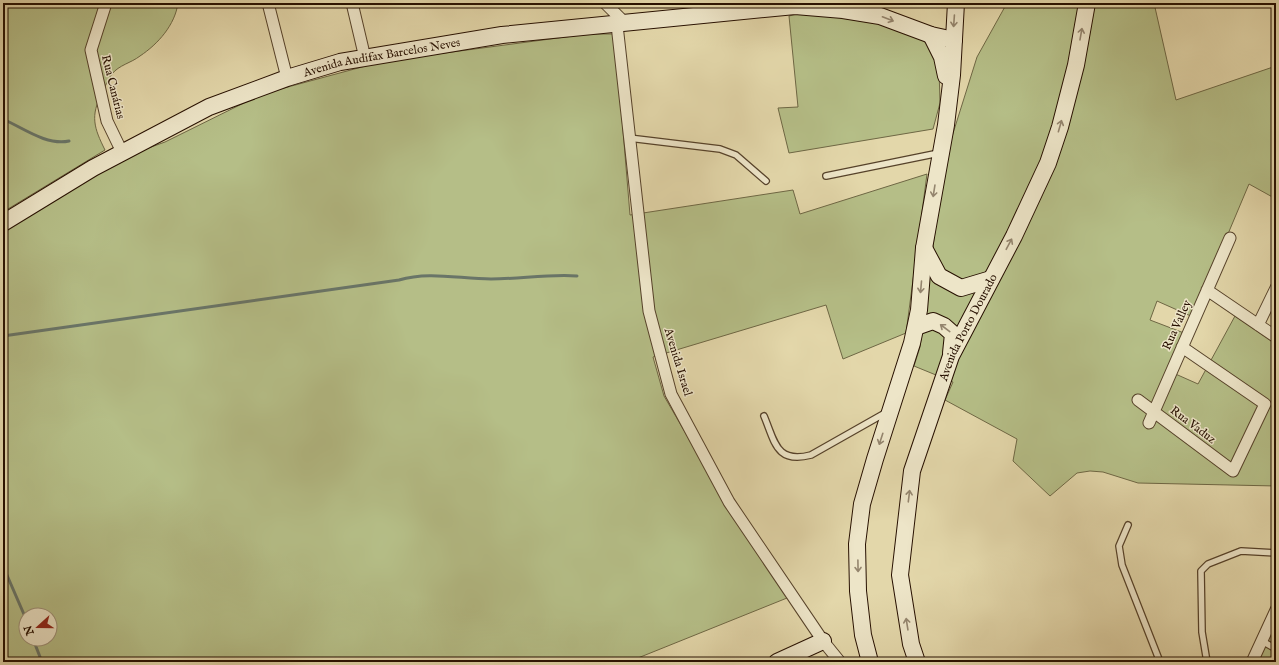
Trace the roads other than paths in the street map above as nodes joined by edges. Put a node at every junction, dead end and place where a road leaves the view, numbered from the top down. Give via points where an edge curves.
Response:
1 (106, 3) edge
2 (268, 3) edge
3 (352, 3) edge
4 (605, 3) edge
5 (956, 3) edge
6 (1087, 3) edge
7 (789, 5) edge
8 (622, 24) junction
9 (931, 35) junction
10 (954, 40) junction
11 (365, 58) junction
12 (286, 78) junction
13 (946, 125) junction
14 (629, 138) junction
15 (122, 152) junction
16 (940, 152) junction
17 (826, 176) dead end
18 (766, 181) dead end
19 (3, 223) edge
20 (1230, 238) dead end
21 (924, 248) junction
22 (991, 279) junction
23 (1276, 288) edge
24 (1207, 290) junction
25 (1258, 325) junction
26 (916, 327) junction
27 (1276, 337) edge
28 (1182, 347) junction
29 (950, 356) junction
30 (1138, 400) dead end
31 (890, 410) junction
32 (1154, 411) junction
33 (764, 416) dead end
34 (1148, 423) dead end
35 (1128, 525) dead end
36 (1276, 553) edge
37 (1276, 610) edge
38 (823, 641) junction
39 (1262, 641) junction
40 (1276, 649) edge
41 (777, 662) edge
42 (840, 662) edge
43 (870, 662) edge
44 (917, 662) edge
45 (1160, 662) edge
46 (1207, 662) edge
47 (1252, 662) edge

1 - 15 street, Rua Canárias via 91,50 107,121
2 - 12 street
3 - 11 street
4 - 8 street
5 -> 10 main road
22 -> 6 main road, Avenida Porto Dourado via 1048,163 1076,65
7 - 8 main road, Avenida Audifax Barcelos Neves
7 -> 9 main road, Avenida Audifax Barcelos Neves via 880,16
8 - 11 main road, Avenida Audifax Barcelos Neves via 502,35
8 - 14 street, Avenida Israel
9 - 10 main road, Avenida Audifax Barcelos Neves
9 - 13 main road via 942,57 946,77
10 - 13 main road
11 - 12 main road, Avenida Audifax Barcelos Neves via 340,62
12 - 15 main road, Avenida Audifax Barcelos Neves via 209,108
13 - 16 main road
14 - 18 lane via 720,149 736,155
14 - 38 street, Avenida Israel via 649,311 671,394 729,502
15 - 19 main road, Avenida Audifax Barcelos Neves
16 - 17 lane
16 -> 21 main road
20 - 24 street, Rua Valley
21 - 22 main road via 939,276 961,288
21 -> 26 main road
22 - 29 main road, Avenida Porto Dourado
23 - 25 street
24 - 25 street
24 - 28 street, Rua Valley
25 - 27 street
29 -> 26 main road via 953,334 944,326 933,321
26 - 31 main road
28 - 32 street, Rua Valley
28 - 32 street, Rua Vaduz via 1265,404 1233,471
44 -> 29 main road, Avenida Porto Dourado via 911,644 900,575 912,471
30 - 32 street, Rua Vaduz
31 - 33 lane via 811,455 797,459 785,456 776,446
31 -> 43 main road via 862,504 857,544 862,636
32 - 34 street, Rua Valley
35 - 45 lane via 1119,546 1122,565
36 - 46 lane via 1242,551 1208,564 1201,571 1202,632
37 - 39 street
38 - 41 main road
38 - 42 street, Avenida Israel
39 - 40 lane
39 - 47 street

